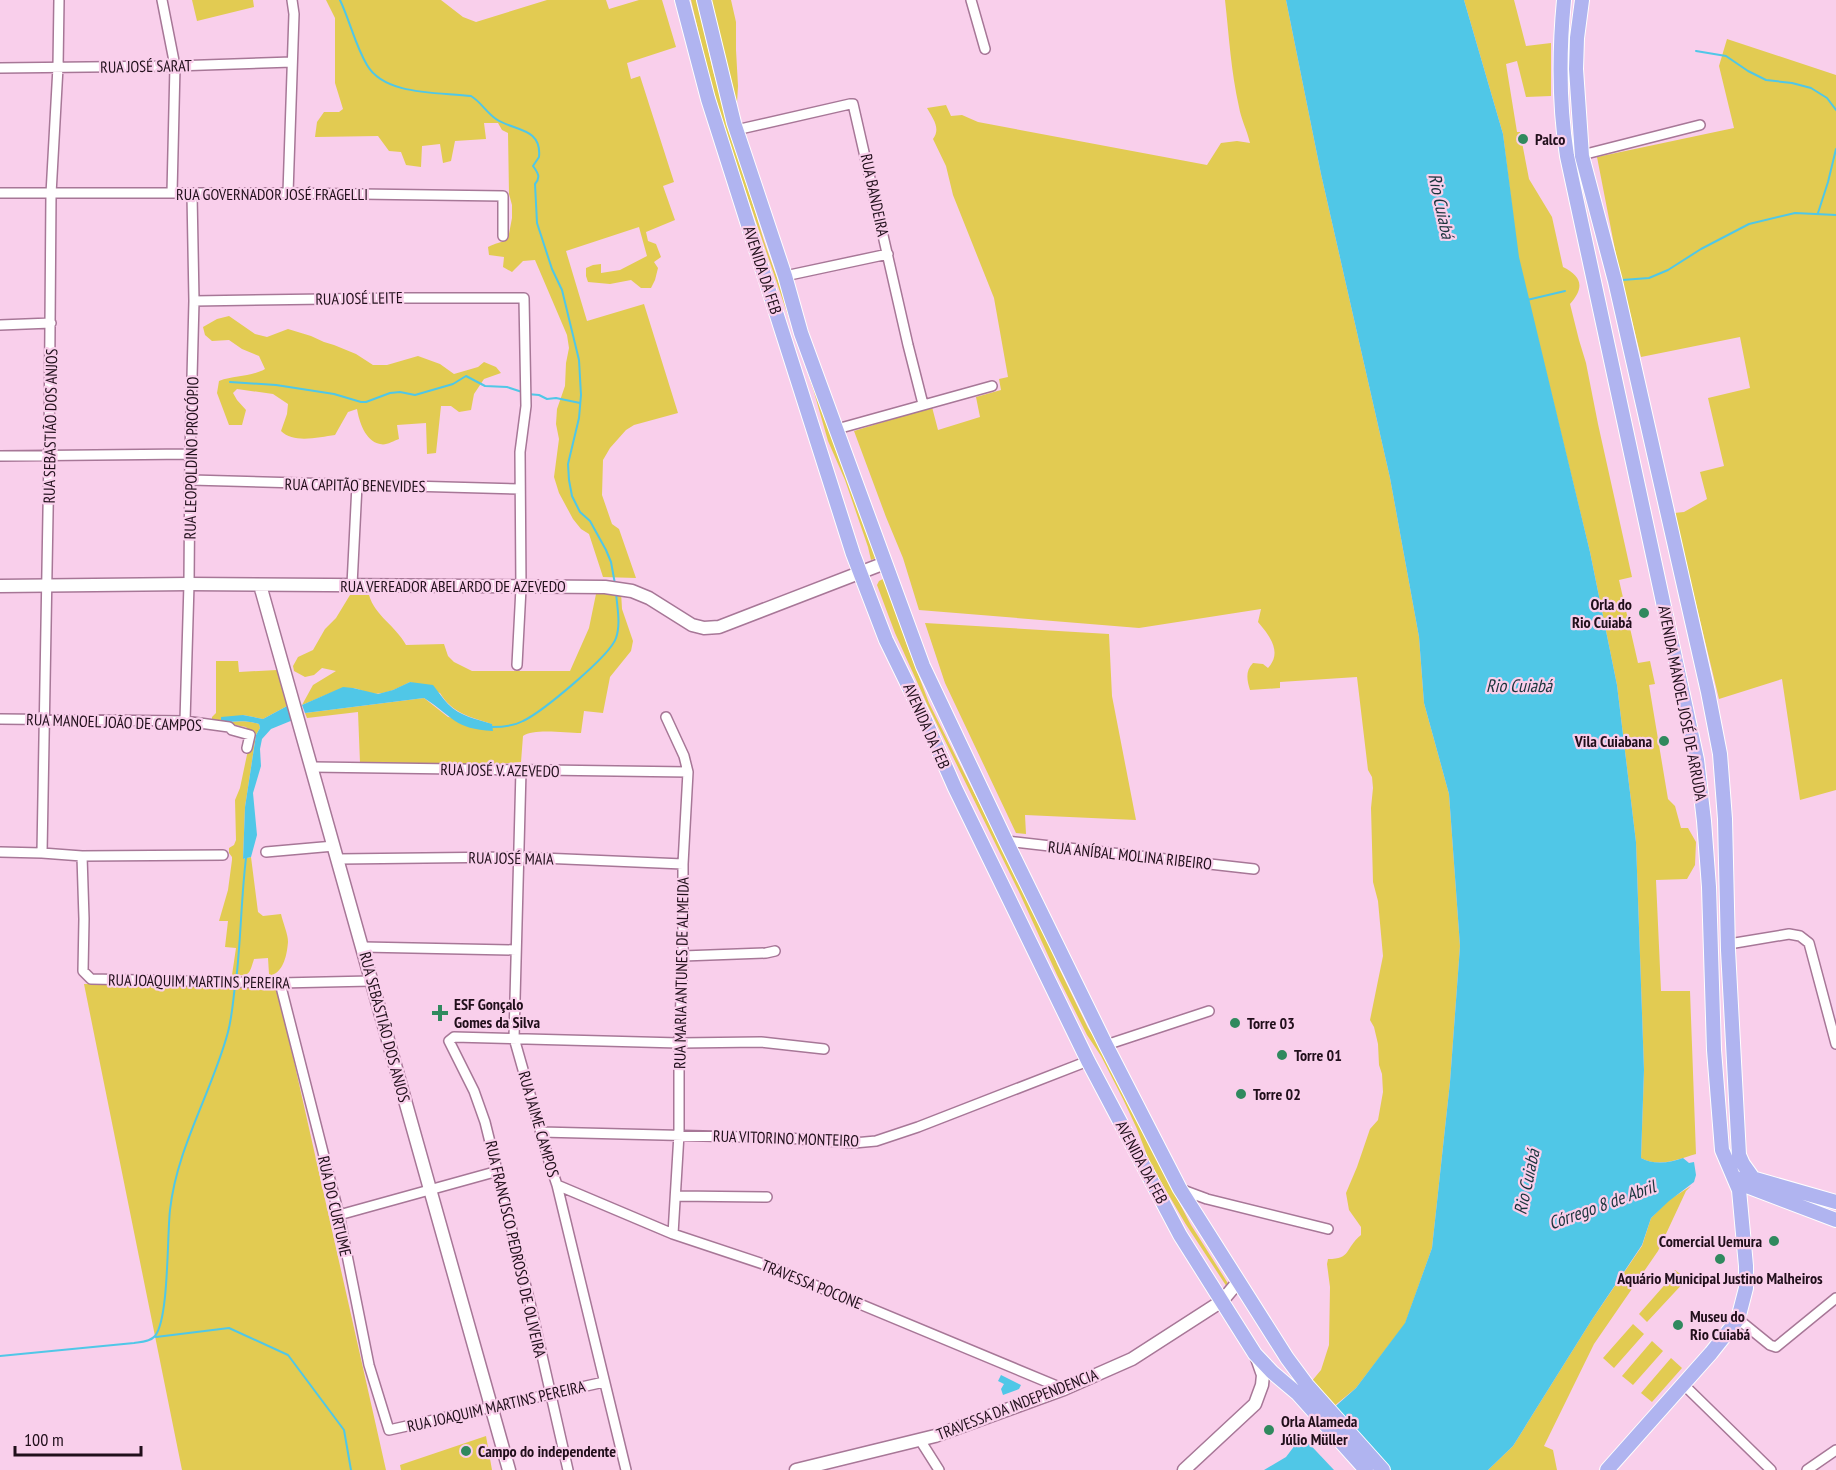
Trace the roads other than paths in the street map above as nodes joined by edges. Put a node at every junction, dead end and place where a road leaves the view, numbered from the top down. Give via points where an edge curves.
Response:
1 (58, 0) edge
2 (162, 0) edge
3 (292, 0) edge
4 (681, 0) edge
5 (704, 0) edge
6 (971, 0) edge
7 (1564, 0) edge
8 (1582, 0) edge
9 (985, 49) dead end
10 (292, 62) junction
11 (175, 66) junction
12 (58, 67) junction
13 (0, 68) edge
14 (1700, 125) dead end
15 (736, 130) junction
16 (1567, 156) junction
17 (1582, 156) junction
18 (0, 193) edge
19 (172, 193) junction
20 (288, 193) junction
21 (51, 194) junction
22 (192, 194) junction
23 (503, 236) dead end
24 (888, 254) junction
25 (785, 276) junction
26 (194, 301) junction
27 (51, 323) junction
28 (0, 325) edge
29 (992, 386) dead end
30 (923, 404) junction
31 (837, 429) junction
32 (190, 454) junction
33 (0, 456) edge
34 (49, 456) junction
35 (190, 480) junction
36 (357, 485) junction
37 (520, 489) junction
38 (885, 563) junction
39 (860, 572) junction
40 (189, 584) junction
41 (260, 585) junction
42 (352, 585) junction
43 (0, 586) edge
44 (47, 586) junction
45 (521, 588) junction
46 (1689, 608) junction
47 (1666, 615) junction
48 (518, 665) dead end
49 (666, 717) dead end
50 (44, 718) junction
51 (0, 719) edge
52 (184, 721) junction
53 (247, 748) dead end
54 (312, 767) junction
55 (521, 770) junction
56 (688, 772) junction
57 (1006, 841) junction
58 (334, 846) junction
59 (0, 852) edge
60 (266, 852) dead end
61 (42, 853) junction
62 (223, 855) dead end
63 (81, 856) junction
64 (518, 857) junction
65 (339, 859) junction
66 (683, 864) junction
67 (1254, 869) dead end
68 (1729, 944) junction
69 (363, 947) junction
70 (516, 950) junction
71 (775, 951) dead end
72 (683, 956) junction
73 (371, 981) junction
74 (280, 982) junction
75 (1209, 1011) dead end
76 (514, 1038) junction
77 (679, 1043) junction
78 (1836, 1044) edge
79 (1106, 1045) junction
80 (825, 1049) dead end
81 (1088, 1061) junction
82 (541, 1132) junction
83 (678, 1134) junction
84 (1738, 1147) junction
85 (1724, 1158) junction
86 (498, 1171) junction
87 (1753, 1178) junction
88 (1736, 1182) junction
89 (557, 1185) junction
90 (1180, 1189) junction
91 (430, 1190) junction
92 (676, 1196) junction
93 (766, 1197) dead end
94 (1207, 1199) junction
95 (1836, 1202) edge
96 (1195, 1214) junction
97 (339, 1215) junction
98 (1836, 1220) edge
99 (1328, 1229) dead end
100 (673, 1233) junction
101 (1238, 1282) junction
102 (1836, 1298) edge
103 (1222, 1301) junction
104 (1738, 1319) junction
105 (1256, 1354) junction
106 (604, 1382) junction
107 (1683, 1384) junction
108 (1064, 1389) junction
109 (1302, 1390) junction
110 (550, 1394) junction
111 (491, 1407) junction
112 (389, 1430) joint
113 (920, 1440) junction
114 (1836, 1450) edge
115 (509, 1470) edge
116 (568, 1470) edge
117 (626, 1470) edge
118 (796, 1470) edge
119 (939, 1470) edge
120 (1184, 1470) edge
121 (1366, 1470) edge
122 (1383, 1470) edge
123 (1607, 1470) edge
124 (1771, 1470) edge
125 (1807, 1470) edge

1 - 12 street, RUA SEBASTIÃO DOS ANJOS
2 - 11 street
3 - 10 street
4 - 39 main road, AVENIDA DA FEB via 708,99
5 - 15 main road, AVENIDA DA FEB
6 - 9 street
7 - 16 main road, AVENIDA MANOEL JOSÉ DE ARRUDA via 1560,68
8 - 17 main road, AVENIDA MANOEL JOSÉ DE ARRUDA via 1576,69
10 - 11 street, RUA JOSÉ SARAT
10 - 20 street
11 - 12 street, RUA JOSÉ SARAT
11 - 19 street
12 - 13 street, RUA JOSÉ SARAT
12 - 21 street, RUA SEBASTIÃO DOS ANJOS
14 - 17 street
15 - 24 street, RUA BANDEIRA via 853,104
15 - 25 main road, AVENIDA DA FEB
16 - 17 street
16 - 47 main road, AVENIDA MANOEL JOSÉ DE ARRUDA
17 - 46 main road, AVENIDA MANOEL JOSÉ DE ARRUDA
18 - 21 street, RUA GOVERNADOR JOSÉ FRAGELLI
19 - 21 street, RUA GOVERNADOR JOSÉ FRAGELLI
19 - 22 street, RUA GOVERNADOR JOSÉ FRAGELLI
20 - 22 street, RUA GOVERNADOR JOSÉ FRAGELLI
20 - 23 street, RUA GOVERNADOR JOSÉ FRAGELLI via 503,196
21 - 27 street, RUA SEBASTIÃO DOS ANJOS
22 - 26 street, RUA LEOPOLDINO PROCÓPIO
24 - 25 street
24 - 30 street, RUA BANDEIRA
25 - 31 main road, AVENIDA DA FEB via 801,333
26 - 32 street, RUA LEOPOLDINO PROCÓPIO
26 - 37 street, RUA JOSÉ LEITE via 524,298 526,399
27 - 28 street
27 - 34 street, RUA SEBASTIÃO DOS ANJOS
29 - 30 street
30 - 31 street
31 - 38 main road, AVENIDA DA FEB
32 - 34 street
32 - 35 street, RUA LEOPOLDINO PROCÓPIO
33 - 34 street
34 - 44 street, RUA SEBASTIÃO DOS ANJOS
35 - 36 street, RUA CAPITÃO BENEVIDES
35 - 40 street, RUA LEOPOLDINO PROCÓPIO
36 - 37 street, RUA CAPITÃO BENEVIDES
36 - 42 street
37 - 45 street
38 - 39 street, RUA VEREADOR ABELARDO DE AZEVEDO
38 - 57 main road, AVENIDA DA FEB via 897,571 938,697
39 - 45 street, RUA VEREADOR ABELARDO DE AZEVEDO via 719,627 704,628 624,589
39 - 81 main road, AVENIDA DA FEB via 886,640 955,788
40 - 41 street, RUA VEREADOR ABELARDO DE AZEVEDO
40 - 44 street, RUA VEREADOR ABELARDO DE AZEVEDO
40 - 52 street, RUA LEOPOLDINO PROCÓPIO
41 - 42 street, RUA VEREADOR ABELARDO DE AZEVEDO
41 - 54 street, RUA SEBASTIÃO DOS ANJOS
42 - 45 street, RUA VEREADOR ABELARDO DE AZEVEDO
43 - 44 street, RUA VEREADOR ABELARDO DE AZEVEDO
44 - 50 street, RUA SEBASTIÃO DOS ANJOS
45 - 48 street
46 - 47 main road
46 - 68 main road, AVENIDA MANOEL JOSÉ DE ARRUDA via 1719,754
47 - 85 main road, AVENIDA MANOEL JOSÉ DE ARRUDA via 1702,794 1714,1050
49 - 56 street, RUA MARIA ANTUNES DE ALMEIDA
50 - 51 street, RUA MANOEL JOÃO DE CAMPOS
50 - 52 street, RUA MANOEL JOÃO DE CAMPOS
50 - 61 street, RUA SEBASTIÃO DOS ANJOS
52 - 53 street, RUA MANOEL JOÃO DE CAMPOS via 229,727 250,735
54 - 55 street, RUA JOSÉ V. AZEVEDO
54 - 58 street, RUA SEBASTIÃO DOS ANJOS
55 - 56 street, RUA JOSÉ V. AZEVEDO
55 - 64 street, RUA JAIME CAMPOS
56 - 66 street, RUA MARIA ANTUNES DE ALMEIDA
57 - 67 street, RUA ANÍBAL MOLINA RIBEIRO
57 - 79 main road, AVENIDA DA FEB
58 - 60 street
58 - 65 street, RUA SEBASTIÃO DOS ANJOS
59 - 61 street
61 - 63 street
62 - 63 street
63 - 74 street, RUA JOAQUIM MARTINS PEREIRA via 83,971 91,980
64 - 65 street, RUA JOSÉ MAIA
64 - 66 street, RUA JOSÉ MAIA
64 - 70 street, RUA JAIME CAMPOS
65 - 69 street, RUA SEBASTIÃO DOS ANJOS
66 - 72 street, RUA MARIA ANTUNES DE ALMEIDA
68 - 78 street via 1790,934 1809,943
68 - 84 main road, AVENIDA MANOEL JOSÉ DE ARRUDA
69 - 70 street
69 - 73 street, RUA SEBASTIÃO DOS ANJOS
70 - 76 street, RUA JAIME CAMPOS
71 - 72 street
72 - 77 street, RUA MARIA ANTUNES DE ALMEIDA
73 - 74 street, RUA JOAQUIM MARTINS PEREIRA
73 - 91 street, RUA SEBASTIÃO DOS ANJOS
74 - 97 street, RUA DO CURTUME
75 - 79 street
76 - 77 street
76 - 82 street, RUA JAIME CAMPOS
76 - 86 street, RUA FRANCISCO PEDROSO DE OLIVEIRA via 454,1037 448,1043 474,1091
77 - 80 street via 761,1042
77 - 83 street, RUA MARIA ANTUNES DE ALMEIDA
79 - 90 main road, AVENIDA DA FEB
81 - 83 street, RUA VITORINO MONTEIRO via 876,1141
81 - 103 main road, AVENIDA DA FEB via 1180,1234
82 - 83 street, RUA VITORINO MONTEIRO
82 - 89 street, RUA JAIME CAMPOS
83 - 92 street, RUA MARIA ANTUNES DE ALMEIDA
84 - 85 main road via 1733,1159
84 - 87 main road, AVENIDA MANOEL JOSÉ DE ARRUDA
85 - 88 main road, AVENIDA MANOEL JOSÉ DE ARRUDA
86 - 91 street
86 - 110 street, RUA FRANCISCO PEDROSO DE OLIVEIRA
87 - 88 main road via 1743,1177
87 - 95 main road
88 - 98 main road
88 - 104 main road, AVENIDA MANOEL JOSÉ DE ARRUDA via 1746,1266 1746,1288
89 - 100 street, TRAVESSA POCONE
89 - 106 street, RUA JAIME CAMPOS
90 - 94 street
90 - 96 main road, AVENIDA DA FEB
91 - 97 street
91 - 111 street, RUA SEBASTIÃO DOS ANJOS
92 - 93 street
92 - 100 street, RUA MARIA ANTUNES DE ALMEIDA
94 - 96 street
94 - 99 street
96 - 101 main road, AVENIDA DA FEB
97 - 112 street, RUA DO CURTUME via 369,1365
100 - 108 street, TRAVESSA POCONE via 766,1265
101 - 103 street, TRAVESSA DA INDEPENDENCIA
101 - 109 main road, AVENIDA DA FEB
102 - 104 street via 1776,1347
103 - 105 main road, AVENIDA DA FEB
103 - 108 street, TRAVESSA DA INDEPENDENCIA via 1132,1359
104 - 107 main road, AVENIDA MANOEL JOSÉ DE ARRUDA
105 - 109 main road, AVENIDA DA FEB via 1272,1372
105 - 120 street via 1263,1375 1255,1404
106 - 110 street, RUA JOAQUIM MARTINS PEREIRA
106 - 117 street, RUA JAIME CAMPOS
107 - 123 main road, AVENIDA MANOEL JOSÉ DE ARRUDA
107 - 124 street
108 - 113 street, TRAVESSA DA INDEPENDENCIA
109 - 121 main road
109 - 122 main road
110 - 111 street, RUA JOAQUIM MARTINS PEREIRA
110 - 116 street, RUA FRANCISCO PEDROSO DE OLIVEIRA
111 - 112 street, RUA JOAQUIM MARTINS PEREIRA
111 - 115 street, RUA SEBASTIÃO DOS ANJOS
113 - 118 street, TRAVESSA DA INDEPENDENCIA
113 - 119 street
114 - 125 street

